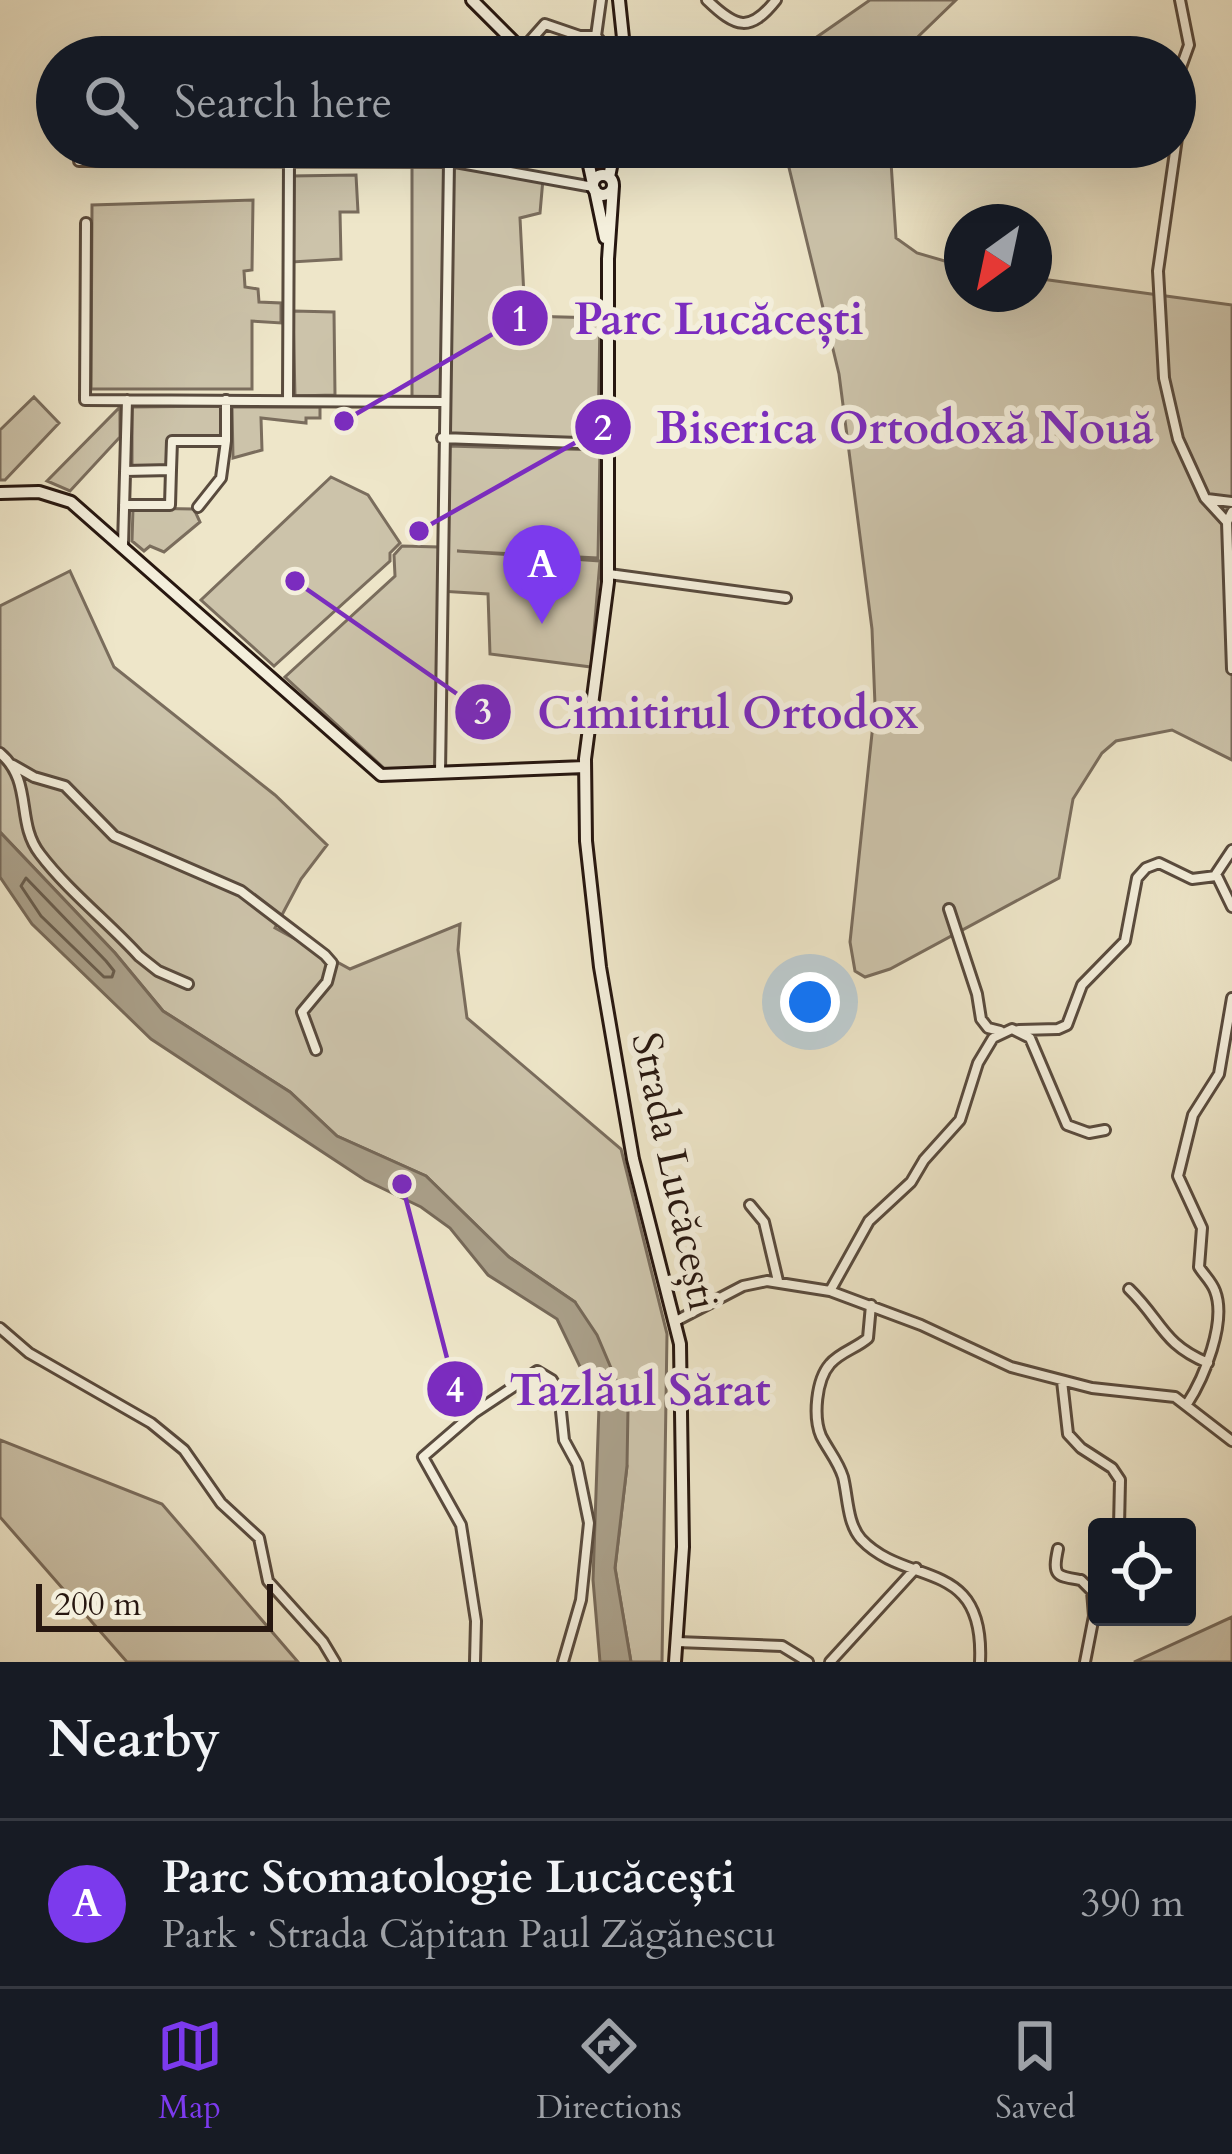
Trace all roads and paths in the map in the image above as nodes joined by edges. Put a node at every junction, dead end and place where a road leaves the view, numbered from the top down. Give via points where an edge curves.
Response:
1 (472, 0) edge
2 (601, 0) edge
3 (619, 0) edge
4 (707, 0) edge
5 (776, 0) edge
6 (1180, 0) edge
7 (508, 36) edge
8 (537, 36) edge
9 (580, 36) edge
10 (580, 36) edge
11 (596, 36) joint
12 (623, 36) edge
13 (1187, 36) edge
14 (289, 168) edge
15 (449, 168) edge
16 (488, 168) edge
17 (590, 168) edge
18 (601, 168) edge
19 (611, 168) edge
20 (1172, 168) edge
21 (609, 179) junction
22 (594, 187) junction
23 (86, 223) dead end
24 (608, 259) junction
25 (127, 400) junction
26 (226, 400) junction
27 (288, 401) junction
28 (444, 402) junction
29 (442, 438) junction
30 (226, 441) junction
31 (609, 445) junction
32 (171, 470) junction
33 (125, 472) junction
34 (0, 493) edge
35 (1205, 498) junction
36 (124, 505) junction
37 (198, 507) dead end
38 (1232, 507) edge
39 (1227, 522) junction
40 (123, 548) junction
41 (608, 574) junction
42 (786, 598) dead end
43 (1232, 668) edge
44 (0, 753) edge
45 (13, 764) junction
46 (585, 767) junction
47 (440, 773) junction
48 (1232, 850) edge
49 (1216, 876) junction
50 (1232, 907) edge
51 (949, 909) dead end
52 (188, 984) dead end
53 (1232, 998) edge
54 (1017, 1030) junction
55 (1002, 1032) junction
56 (316, 1051) dead end
57 (1219, 1074) junction
58 (1231, 1076) edge
59 (1105, 1130) dead end
60 (750, 1205) dead end
61 (778, 1281) junction
62 (1129, 1289) dead end
63 (830, 1291) junction
64 (871, 1305) junction
65 (674, 1322) junction
66 (0, 1328) edge
67 (1208, 1363) junction
68 (1062, 1381) junction
69 (1187, 1404) junction
70 (1232, 1441) edge
71 (1119, 1518) edge
72 (1058, 1549) dead end
73 (916, 1568) junction
74 (677, 1642) junction
75 (335, 1662) edge
76 (475, 1662) edge
77 (563, 1662) edge
78 (675, 1662) edge
79 (808, 1662) edge
80 (830, 1662) edge
81 (980, 1662) edge
82 (1085, 1662) edge

1 - 7 main road
2 - 11 street
3 - 12 main road
4 - 5 street via 739,23 756,22
6 - 13 street
8 - 9 street via 545,24
10 - 11 street
14 - 27 street
15 - 28 street
16 - 22 street
17 - 22 main road
18 - 21 main road
19 - 21 main road
20 - 35 street via 1158,271 1164,378 1171,418
21 - 22 main road via 597,176
21 - 24 main road
22 - 24 main road
23 - 25 street via 85,400
24 - 31 main road, Strada Lucăcești
25 - 26 street
25 - 33 street
26 - 27 street
26 - 30 street
27 - 28 street
28 - 29 street
29 - 31 street
29 - 47 street
30 - 32 street via 172,441
30 - 37 street via 221,478
31 - 41 main road, Strada Lucăcești
32 - 33 street
32 - 36 street via 170,505
33 - 36 street
34 - 40 main road via 55,494
35 - 38 street
35 - 39 street
36 - 40 street
38 - 39 street
39 - 43 street
40 - 47 main road via 369,767 381,775
41 - 42 street
41 - 46 main road, Strada Lucăcești
44 - 45 street
45 - 52 street via 38,852 140,956
45 - 56 street via 64,786 114,836 241,890 325,955 332,963 328,982 302,1012
46 - 47 main road
46 - 65 main road, Strada Lucăcești via 600,967 633,1159
48 - 49 street
49 - 50 street
49 - 54 street via 1192,879 1160,863 1146,868 1132,890 1125,941 1082,985 1067,1025
51 - 55 street via 981,1019
53 - 57 street
54 - 55 street
54 - 59 street via 1034,1043 1067,1125
55 - 63 street via 978,1063 960,1120 868,1221
57 - 58 street
57 - 67 street via 1193,1115 1178,1175 1202,1228 1198,1267 1217,1295
60 - 61 street via 764,1222
61 - 63 street
61 - 65 street via 742,1286
62 - 67 street via 1175,1346
63 - 64 street
64 - 68 street
64 - 73 street via 868,1338 823,1376 818,1429 860,1538
65 - 74 main road, Strada Lucăcești
66 - 75 street via 184,1450 220,1503 259,1538 268,1581
67 - 69 street
68 - 69 street
68 - 71 street via 1068,1434 1120,1480
69 - 70 street
72 - 82 street via 1057,1574 1092,1591
73 - 80 street
73 - 81 street via 968,1602
74 - 78 main road, Strada Lucăcești
74 - 79 street via 782,1646
76 - 77 street via 461,1525 423,1457 537,1371 559,1392 589,1523 577,1620

